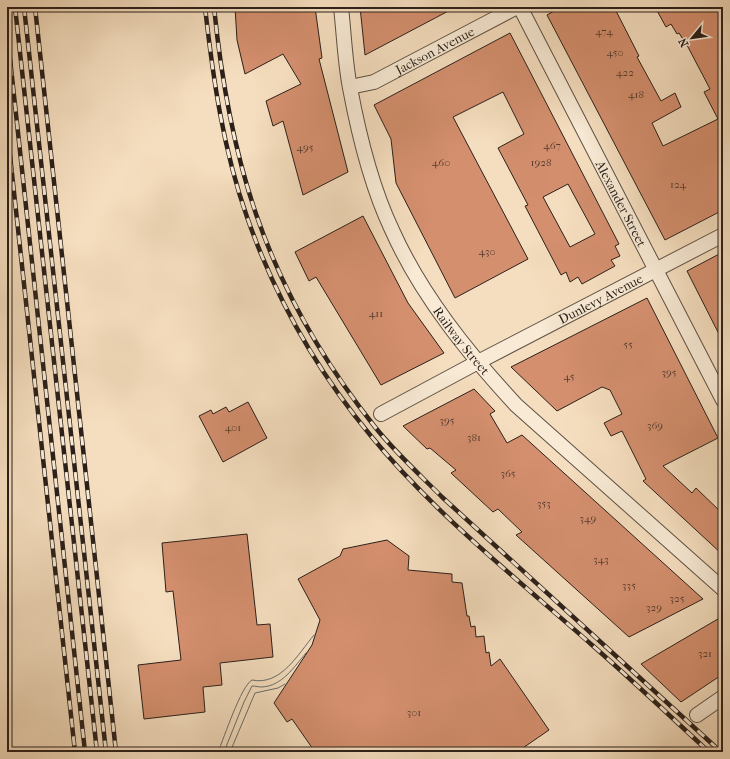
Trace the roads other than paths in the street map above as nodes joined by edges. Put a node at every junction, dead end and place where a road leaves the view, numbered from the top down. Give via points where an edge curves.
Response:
1 (340, 7) edge
2 (517, 7) edge
3 (520, 7) edge
4 (350, 87) junction
5 (723, 235) edge
6 (656, 270) junction
7 (478, 362) junction
8 (723, 400) edge
9 (381, 414) dead end
10 (723, 589) edge
11 (723, 697) edge
12 (697, 715) dead end

1 - 4 street, Railway Street
2 - 4 street, Jackson Avenue via 374,82
3 - 6 street, Alexander Street
4 - 7 street, Railway Street via 366,155 392,231 428,296
5 - 6 street, Dunlevy Avenue
6 - 7 street, Dunlevy Avenue
6 - 8 street, Alexander Street
7 - 9 street, Dunlevy Avenue
7 - 10 street, Railway Street via 516,405
11 - 12 street

